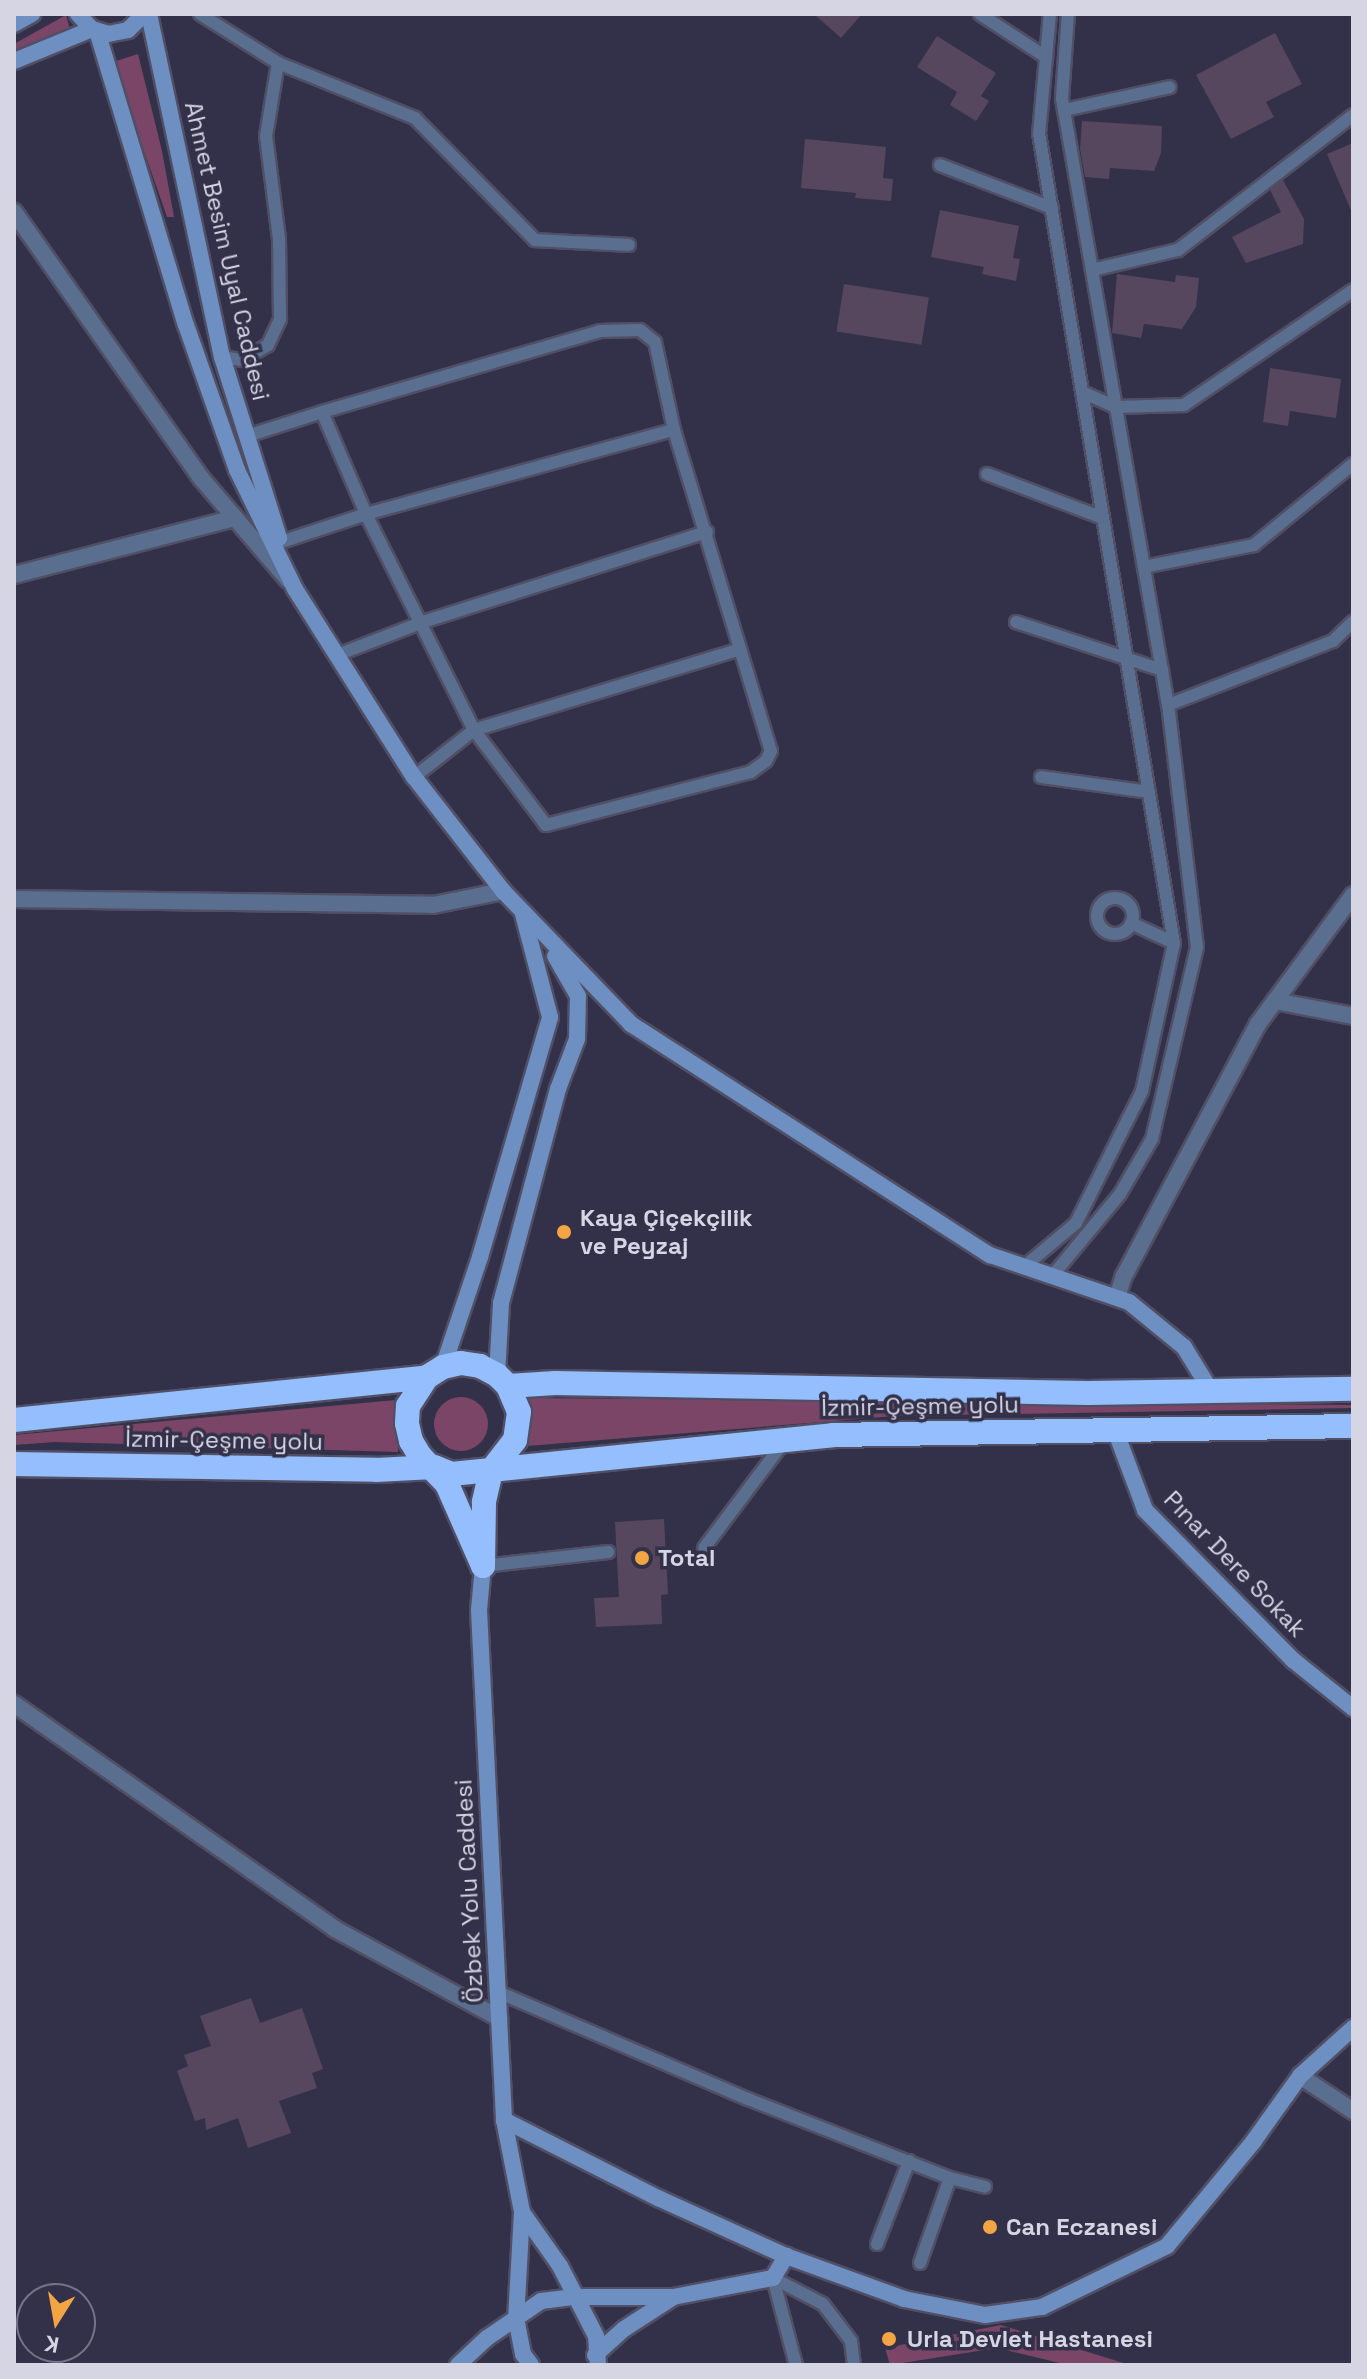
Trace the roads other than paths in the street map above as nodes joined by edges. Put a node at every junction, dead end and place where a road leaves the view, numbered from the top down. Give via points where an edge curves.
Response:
1 (32, 14) edge
2 (78, 14) edge
3 (146, 14) edge
4 (200, 14) edge
5 (980, 14) edge
6 (1050, 14) edge
7 (1068, 14) edge
8 (14, 24) edge
9 (95, 30) junction
10 (1046, 57) junction
11 (14, 61) edge
12 (278, 63) junction
13 (1170, 87) dead end
14 (1064, 110) junction
15 (1353, 115) edge
16 (940, 165) dead end
17 (1052, 208) junction
18 (14, 212) edge
19 (629, 245) dead end
20 (1092, 270) junction
21 (1353, 290) edge
22 (222, 357) junction
23 (1082, 392) junction
24 (1116, 407) junction
25 (322, 412) junction
26 (674, 430) junction
27 (247, 436) junction
28 (1353, 464) edge
29 (987, 474) dead end
30 (366, 514) junction
31 (235, 518) junction
32 (1103, 518) junction
33 (707, 532) junction
34 (281, 542) junction
35 (1144, 567) junction
36 (14, 575) edge
37 (295, 589) junction
38 (423, 622) junction
39 (1016, 622) dead end
40 (1353, 622) edge
41 (740, 649) junction
42 (337, 655) junction
43 (1126, 659) junction
44 (1162, 670) junction
45 (1168, 705) junction
46 (474, 730) junction
47 (414, 777) junction
48 (1041, 777) dead end
49 (1149, 792) junction
50 (503, 891) junction
51 (1353, 895) edge
52 (14, 899) edge
53 (523, 913) junction
54 (1131, 923) dead end
55 (1174, 943) junction
56 (1275, 1001) junction
57 (1353, 1016) edge
58 (1025, 1266) junction
59 (1053, 1275) junction
60 (1117, 1297) junction
61 (435, 1372) junction
62 (502, 1380) junction
63 (1353, 1389) edge
64 (1211, 1391) junction
65 (14, 1420) edge
66 (1353, 1426) edge
67 (1115, 1430) junction
68 (785, 1440) junction
69 (14, 1464) edge
70 (434, 1467) junction
71 (491, 1471) junction
72 (704, 1548) dead end
73 (608, 1552) dead end
74 (483, 1566) junction
75 (14, 1704) edge
76 (1353, 1708) edge
77 (498, 1992) junction
78 (499, 2018) junction
79 (1353, 2028) edge
80 (1300, 2076) junction
81 (1353, 2111) edge
82 (504, 2120) junction
83 (909, 2161) junction
84 (950, 2178) junction
85 (985, 2187) dead end
86 (522, 2212) junction
87 (877, 2244) dead end
88 (786, 2256) junction
89 (920, 2263) dead end
90 (773, 2278) junction
91 (575, 2297) junction
92 (673, 2297) junction
93 (516, 2318) junction
94 (595, 2360) edge
95 (458, 2365) edge
96 (531, 2365) edge
97 (796, 2365) edge
98 (854, 2365) edge

1 - 8 main road
2 - 9 main road
3 - 9 main road via 128,30
3 - 22 main road, Ahmet Besim Uyal Caddesi
4 - 12 lane
5 - 10 lane
6 - 10 lane
7 - 14 lane
9 - 11 main road
9 - 37 main road, Ahmet Besim Uyal Caddesi via 227,441
10 - 17 lane via 1039,134
12 - 19 lane via 415,118 535,240
12 - 22 lane via 266,136 279,239 280,319 268,345 242,360
13 - 14 lane
14 - 20 lane
15 - 20 lane via 1178,250
16 - 17 lane
17 - 23 lane
18 - 31 street via 201,478
20 - 24 lane
21 - 24 lane via 1184,405
22 - 27 main road, Ahmet Besim Uyal Caddesi
23 - 24 lane
23 - 32 lane
24 - 35 lane
25 - 26 lane via 600,331 640,330 655,342
25 - 27 lane
25 - 30 lane
26 - 30 lane
26 - 33 lane
27 - 34 main road, Ahmet Besim Uyal Caddesi
28 - 35 lane via 1254,545
29 - 32 lane
30 - 34 lane
30 - 38 lane
31 - 36 street
31 - 37 street
32 - 43 lane
33 - 38 lane
33 - 41 lane
34 - 37 main road, Ahmet Besim Uyal Caddesi
35 - 44 lane
37 - 42 main road, Ahmet Besim Uyal Caddesi
38 - 42 lane
38 - 46 lane
39 - 43 lane
40 - 45 lane via 1333,641
41 - 46 lane
41 - 46 lane via 771,751 751,772 546,825
42 - 47 main road, Ahmet Besim Uyal Caddesi
43 - 44 lane
43 - 49 lane
44 - 45 lane
45 - 59 lane via 1197,947 1152,1139 1120,1194
46 - 47 lane
47 - 50 main road, Ahmet Besim Uyal Caddesi
48 - 49 lane
49 - 55 lane
50 - 52 street via 433,905
50 - 53 main road, Ahmet Besim Uyal Caddesi
51 - 56 street
53 - 58 main road via 631,1024 990,1255
53 - 61 main road via 550,1017 480,1257
53 - 62 main road via 578,996 577,1039 558,1089 501,1303
54 - 55 lane
55 - 58 lane via 1142,1091 1076,1223
56 - 57 street
56 - 60 street via 1258,1024
58 - 59 main road
59 - 60 main road
60 - 64 main road via 1184,1347
61 - 62 highway via 461,1363 480,1366
61 - 65 highway, İzmir-Çeşme yolu
61 - 70 highway via 408,1406 407,1423 415,1448
62 - 64 highway, İzmir-Çeşme yolu via 931,1391
62 - 71 highway via 519,1412 519,1427 508,1452
63 - 64 highway, İzmir-Çeşme yolu
66 - 67 highway, İzmir-Çeşme yolu
67 - 68 highway, İzmir-Çeşme yolu
67 - 76 main road, Pınar Dere Sokak via 1145,1510 1293,1660
68 - 71 highway, İzmir-Çeşme yolu
68 - 72 lane
69 - 70 highway, İzmir-Çeşme yolu
70 - 71 highway via 451,1474
70 - 74 highway via 447,1484
71 - 74 highway via 484,1502
73 - 74 lane
74 - 77 main road, Özbek Yolu Caddesi via 479,1610
75 - 78 street via 335,1929
77 - 78 main road, Özbek Yolu Caddesi
77 - 83 lane
78 - 82 main road, Özbek Yolu Caddesi
79 - 80 main road
80 - 81 street
80 - 88 main road via 1167,2246 1042,2307 985,2315 904,2299
82 - 86 main road, Özbek Yolu Caddesi
82 - 88 main road
83 - 84 lane
83 - 87 lane
84 - 85 lane
84 - 89 lane
86 - 91 main road
86 - 93 main road
88 - 90 main road
90 - 92 main road
90 - 97 lane
90 - 98 lane via 823,2304 851,2341
91 - 92 main road
91 - 93 main road via 541,2301
91 - 94 main road via 596,2336
92 - 94 main road
93 - 95 main road
93 - 96 main road via 523,2354

